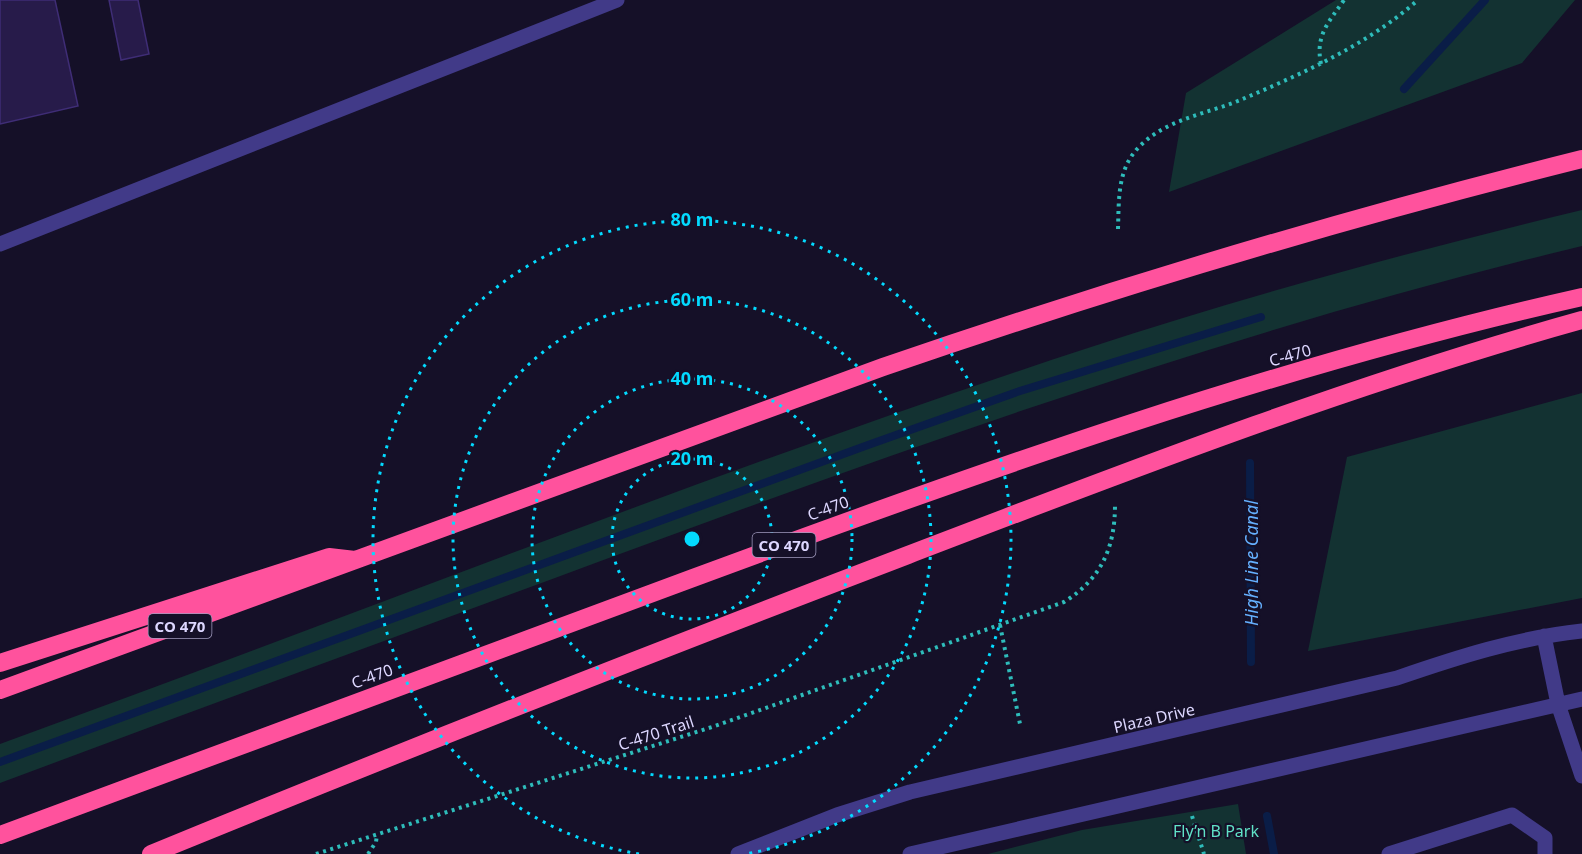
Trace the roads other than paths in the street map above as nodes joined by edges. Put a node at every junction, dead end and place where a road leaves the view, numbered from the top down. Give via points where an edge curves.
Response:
1 (617, 0) edge
2 (1582, 159) edge
3 (0, 244) edge
4 (1582, 297) edge
5 (1582, 320) edge
6 (359, 561) junction
7 (1582, 632) edge
8 (1544, 636) junction
9 (0, 663) edge
10 (0, 690) edge
11 (1582, 699) edge
12 (1558, 704) junction
13 (1582, 776) edge
14 (0, 835) edge
15 (151, 854) edge
16 (738, 854) edge
17 (910, 854) edge
18 (1389, 854) edge
19 (1545, 854) edge

1 - 3 street
2 - 6 highway, CO 470 via 1362,216 1017,321
4 - 14 highway, C-470 / CO 470 via 1317,367 1036,454
5 - 15 highway via 1239,430 738,620
6 - 9 highway via 329,557
6 - 10 highway, CO 470
7 - 8 street, Plaza Drive
8 - 12 street
8 - 16 street, Plaza Drive via 1470,652 1397,678 910,792 837,815
11 - 12 street
12 - 13 street
12 - 17 street
18 - 19 street via 1512,815 1545,838

